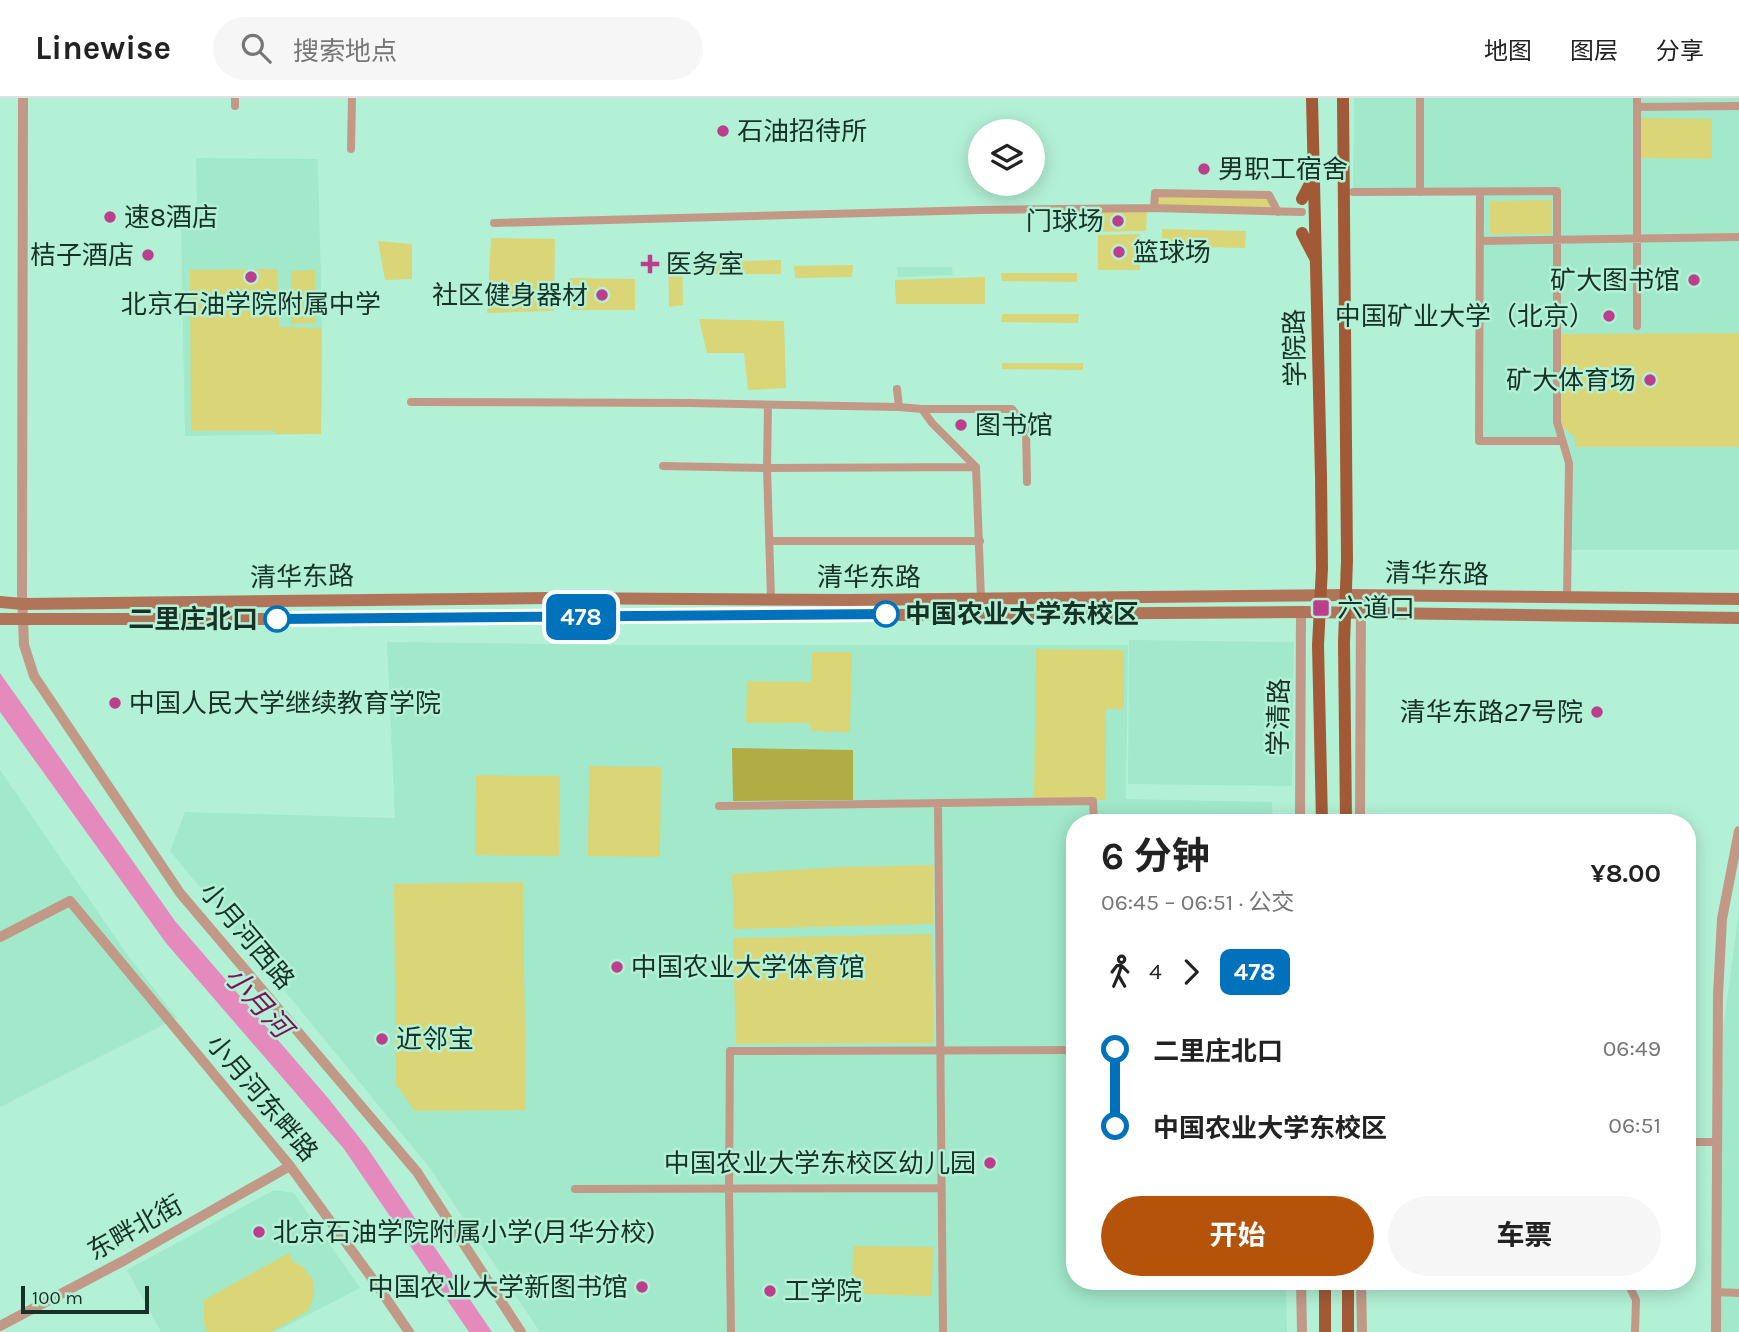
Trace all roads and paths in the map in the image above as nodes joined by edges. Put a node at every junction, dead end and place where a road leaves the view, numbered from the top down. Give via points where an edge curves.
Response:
1 (23, 98) edge
2 (352, 98) edge
3 (1312, 98) edge
4 (1343, 98) edge
5 (1420, 98) edge
6 (1637, 103) edge
7 (1739, 106) edge
8 (351, 149) dead end
9 (1314, 175) junction
10 (1353, 192) dead end
11 (1420, 192) junction
12 (1480, 192) junction
13 (1302, 205) joint
14 (1154, 208) junction
15 (1278, 212) junction
16 (494, 223) dead end
17 (1302, 233) dead end
18 (1739, 237) edge
19 (1638, 238) junction
20 (1557, 239) junction
21 (1480, 241) junction
22 (1316, 259) junction
23 (1353, 311) dead end
24 (1637, 326) dead end
25 (1345, 338) junction
26 (897, 389) dead end
27 (411, 402) dead end
28 (768, 405) junction
29 (899, 407) junction
30 (922, 409) junction
31 (1561, 441) junction
32 (663, 466) dead end
33 (976, 467) junction
34 (767, 468) junction
35 (1027, 482) dead end
36 (769, 541) junction
37 (980, 541) junction
38 (1346, 595) junction
39 (1361, 596) junction
40 (1320, 597) junction
41 (1567, 598) junction
42 (771, 599) junction
43 (981, 599) junction
44 (1733, 599) edge
45 (360, 600) junction
46 (0, 602) edge
47 (23, 604) junction
48 (1301, 612) junction
49 (1320, 612) junction
50 (1345, 612) junction
51 (1361, 612) junction
52 (1733, 618) edge
53 (0, 619) edge
54 (23, 619) junction
55 (360, 619) junction
56 (1346, 801) junction
57 (938, 805) junction
58 (719, 806) dead end
59 (1094, 814) edge
60 (1300, 814) edge
61 (1322, 814) edge
62 (1346, 814) edge
63 (1353, 814) edge
64 (1358, 814) edge
65 (1739, 831) edge
66 (0, 937) edge
67 (939, 1051) junction
68 (1066, 1051) edge
69 (1696, 1142) edge
70 (1717, 1142) junction
71 (290, 1166) junction
72 (941, 1188) junction
73 (575, 1189) dead end
74 (729, 1189) junction
75 (1301, 1290) edge
76 (1325, 1290) edge
77 (1348, 1290) edge
78 (1361, 1290) edge
79 (1631, 1290) edge
80 (1716, 1292) junction
81 (1739, 1293) edge
82 (0, 1326) edge
83 (409, 1332) edge
84 (521, 1332) edge
85 (732, 1332) edge
86 (943, 1332) edge
87 (1302, 1332) edge
88 (1325, 1332) edge
89 (1348, 1332) edge
90 (1363, 1332) edge
91 (1635, 1332) edge
92 (1716, 1332) edge

1 - 47 street, 小月河西路
2 - 8 street
3 - 9 main road, 学院路
4 - 25 main road, 学院路
5 - 11 street
6 - 7 street
6 - 19 street
9 - 13 main road
9 - 22 main road, 学院路
10 - 11 street
11 - 12 street
12 - 20 street via 1557,191
12 - 21 street
13 - 15 street
14 - 15 street
14 - 15 street via 1155,193 1269,195
14 - 16 street
17 - 22 main road
18 - 19 street
19 - 20 street
19 - 24 street
20 - 21 street
20 - 31 street via 1557,422
21 - 31 street via 1479,441
22 - 40 main road, 学院路
23 - 25 main road
25 - 38 main road, 学院路
26 - 29 street
27 - 28 street
28 - 29 street
28 - 34 street
29 - 30 street
30 - 33 street
30 - 35 street via 1012,409 1026,429
31 - 41 street via 1569,463
32 - 34 street
33 - 34 street
33 - 37 street
34 - 36 street
36 - 37 street
36 - 42 street
37 - 43 street
38 - 39 main road, 清华东路
38 - 40 main road, 清华东路
38 - 50 main road, 学院路
39 - 41 main road, 清华东路
39 - 51 street
40 - 43 main road, 清华东路
40 - 49 main road, 学院路
41 - 44 main road, 清华东路
42 - 43 main road, 清华东路
42 - 45 main road, 清华东路
44 - 52 main road
45 - 47 main road, 清华东路
45 - 55 main road
46 - 47 main road, 清华东路
47 - 54 street, 小月河西路
48 - 49 main road, 清华东路
48 - 55 main road, 清华东路
48 - 60 street, 学清路
49 - 50 main road, 清华东路
49 - 61 main road, 学清路
50 - 51 main road, 清华东路
50 - 56 main road
51 - 52 main road, 清华东路
51 - 64 street
53 - 54 main road, 清华东路
54 - 55 main road, 清华东路
54 - 84 street, 小月河西路 via 24,645 34,676 180,893 416,1172
56 - 62 main road
56 - 63 main road
57 - 58 street
57 - 59 street via 1093,801
57 - 67 street
65 - 70 street via 1722,919
66 - 71 street, 小月河东畔路 via 69,901
67 - 68 street
67 - 72 street
67 - 74 street via 730,1051
69 - 70 street
70 - 80 street
71 - 82 street, 东畔北街
71 - 83 street, 小月河东畔路
72 - 74 street
72 - 86 street
73 - 74 street
74 - 85 street
75 - 87 street
76 - 88 main road
77 - 89 main road
78 - 90 street
79 - 91 street via 1636,1300
80 - 81 street
80 - 92 street

